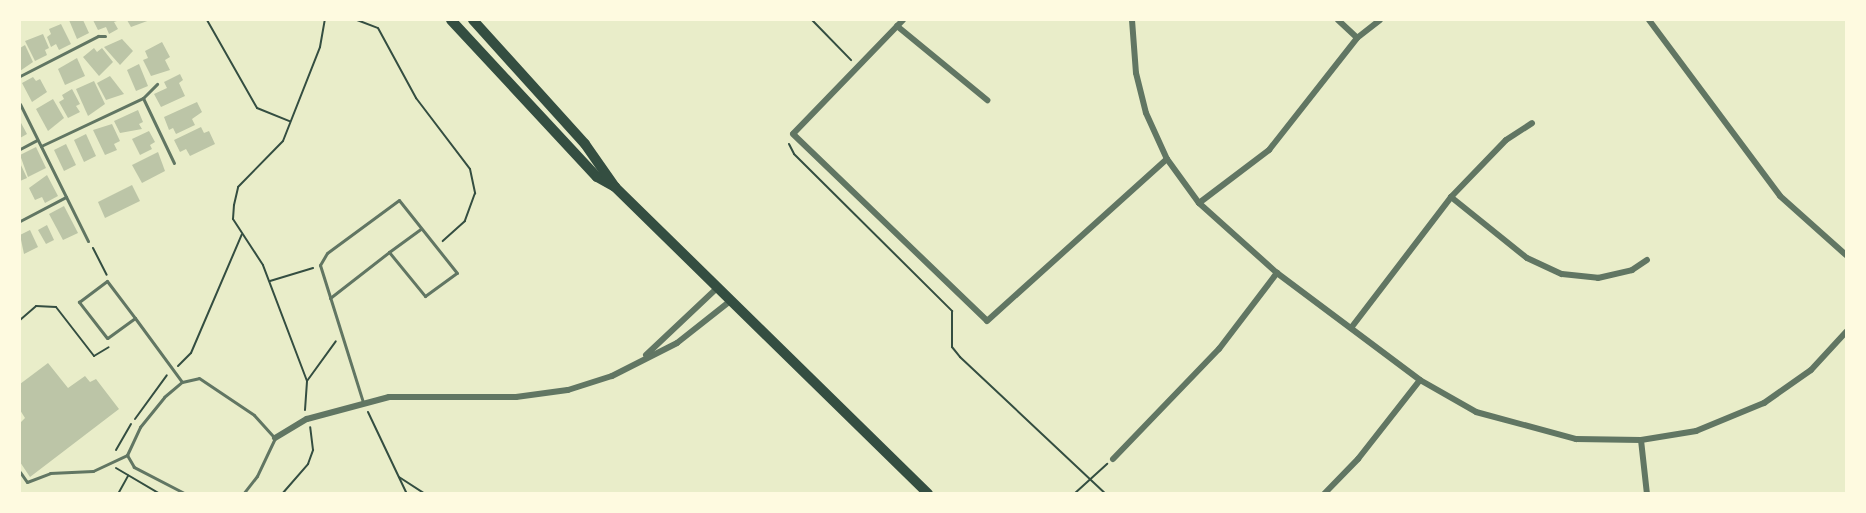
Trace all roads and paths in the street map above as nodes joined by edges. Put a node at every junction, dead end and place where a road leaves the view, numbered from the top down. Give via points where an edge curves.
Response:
1 (207, 20) edge
2 (325, 20) edge
3 (357, 20) edge
4 (451, 20) edge
5 (473, 20) edge
6 (903, 20) edge
7 (1132, 20) edge
8 (1338, 20) edge
9 (1380, 20) edge
10 (1648, 20) edge
11 (897, 26) junction
12 (105, 36) dead end
13 (1357, 38) junction
14 (20, 76) edge
15 (157, 84) dead end
16 (143, 98) junction
17 (987, 100) dead end
18 (20, 104) edge
19 (289, 121) junction
20 (1532, 123) dead end
21 (37, 140) junction
22 (41, 146) junction
23 (20, 149) edge
24 (1167, 159) junction
25 (174, 163) dead end
26 (615, 187) junction
27 (66, 197) junction
28 (1451, 197) junction
29 (1199, 203) junction
30 (20, 220) edge
31 (421, 229) junction
32 (88, 241) joint
33 (436, 246) junction
34 (388, 252) junction
35 (1846, 255) edge
36 (1647, 260) dead end
37 (320, 266) junction
38 (1277, 273) junction
39 (107, 281) junction
40 (270, 281) junction
41 (716, 288) junction
42 (330, 298) junction
43 (729, 302) junction
44 (135, 318) junction
45 (1351, 328) junction
46 (1846, 332) edge
47 (341, 334) junction
48 (639, 361) junction
49 (1420, 380) junction
50 (307, 381) junction
51 (182, 382) junction
52 (363, 402) junction
53 (307, 419) junction
54 (275, 438) junction
55 (1641, 441) junction
56 (127, 455) junction
57 (1113, 459) joint
58 (20, 472) edge
59 (128, 476) dead end
60 (399, 477) junction
61 (118, 494) edge
62 (186, 494) edge
63 (243, 494) edge
64 (282, 494) edge
65 (407, 494) edge
66 (425, 494) edge
67 (928, 494) edge
68 (1074, 494) edge
69 (1324, 494) edge
70 (1647, 494) edge

1 - 19 path via 252,102 268,114
2 - 19 path via 320,47
3 - 33 path via 378,28 416,98 470,169 475,193 465,221
4 - 26 main road via 597,177
5 - 26 main road via 585,144
6 - 11 street
7 - 24 street via 1140,92
8 - 13 street
9 - 13 street
10 - 35 street via 1780,196
11 - 17 street
11 - 24 street via 793,135 987,321
12 - 14 lane
13 - 29 street via 1269,150
15 - 16 lane
16 - 22 lane
16 - 25 lane
18 - 21 lane
19 - 40 path via 283,141 238,187 234,205 233,219
20 - 28 street via 1506,140
21 - 22 lane
21 - 23 lane
22 - 27 lane
24 - 29 street
26 - 41 main road
27 - 30 lane
27 - 32 lane
28 - 36 street via 1527,258 1562,274 1598,278 1632,270
28 - 45 street
29 - 38 street
31 - 33 lane
31 - 34 lane
31 - 37 lane via 399,200 327,253
32 - 39 path via 107,271
33 - 34 lane via 457,273 425,296
34 - 42 lane
37 - 40 path
37 - 42 lane
38 - 45 street
38 - 57 street via 1219,349
39 - 44 lane
39 - 44 lane via 79,302 107,338
40 - 50 path
41 - 43 main road
41 - 48 street
42 - 47 lane
43 - 48 street via 677,343
43 - 67 main road
44 - 51 lane
45 - 49 street
46 - 55 street via 1811,370 1764,403 1696,430
47 - 50 path
47 - 52 lane
48 - 52 street via 612,376 568,390 516,397 389,397
49 - 55 street via 1476,412 1529,429 1576,439
49 - 69 street via 1358,459
50 - 53 path
51 - 54 lane via 199,378 254,415
51 - 56 lane via 164,397 140,428
52 - 53 street
52 - 60 path
53 - 54 street
53 - 64 path via 313,450 308,464
54 - 63 lane via 257,476
55 - 70 street
56 - 58 lane via 93,471 50,473 27,482
56 - 62 lane via 134,467
57 - 68 path
59 - 61 path
60 - 65 path
60 - 66 path

